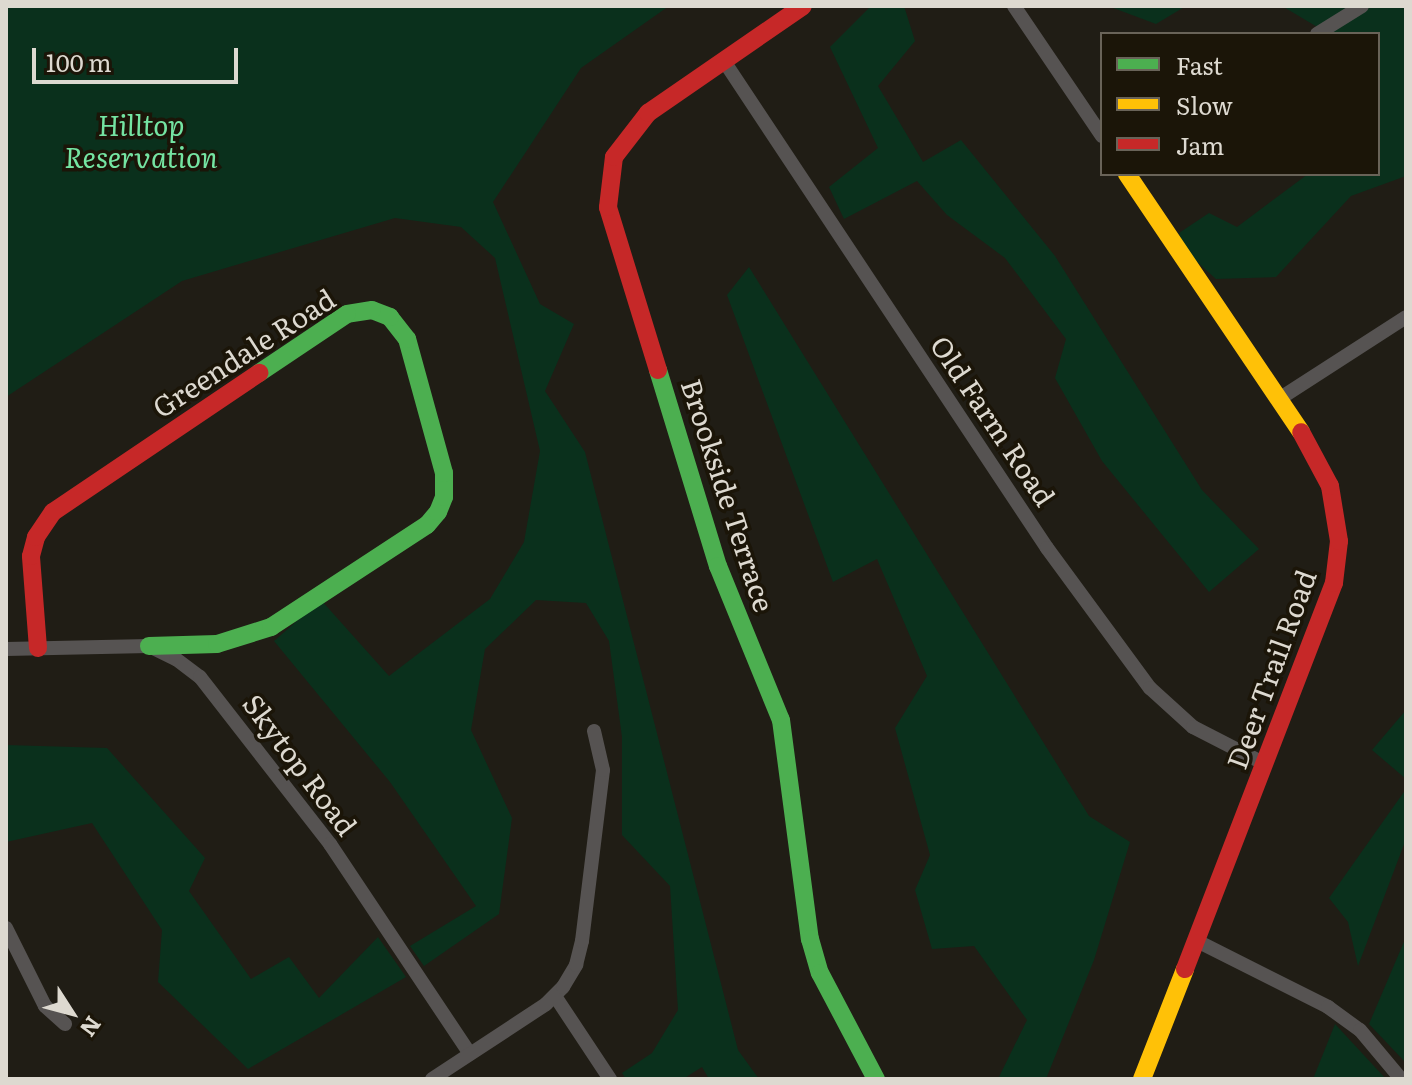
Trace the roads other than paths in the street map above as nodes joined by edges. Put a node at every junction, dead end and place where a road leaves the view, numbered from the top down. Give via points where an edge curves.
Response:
1 (803, 6) edge
2 (1014, 6) edge
3 (1362, 6) edge
4 (1320, 32) edge
5 (724, 61) junction
6 (1100, 133) edge
7 (1128, 176) edge
8 (1406, 317) edge
9 (1279, 399) junction
10 (149, 646) junction
11 (38, 648) junction
12 (6, 649) edge
13 (594, 731) dead end
14 (1265, 764) junction
15 (6, 928) edge
16 (1197, 941) junction
17 (555, 996) junction
18 (65, 1024) dead end
19 (470, 1054) junction
20 (432, 1079) edge
21 (610, 1079) edge
22 (876, 1079) edge
23 (1142, 1079) edge
24 (1401, 1079) edge

1 - 5 street, Brookside Terrace
2 - 6 street
3 - 4 street
5 - 14 street, Old Farm Road via 1047,548 1150,688 1193,727
5 - 22 street, Brookside Terrace via 648,113 628,135 614,157 608,207 718,566 781,720 810,939 820,973
7 - 9 street, Deer Trail Road
8 - 9 street
9 - 14 street, Deer Trail Road via 1323,468 1335,504 1339,541 1334,583
10 - 11 street, Skytop Road
10 - 11 street, Greendale Road via 231,641 258,633 297,613 427,525 444,497 444,473 407,339 397,323 366,310 347,314 53,512 36,537 31,556
10 - 19 street, Skytop Road via 189,668 211,688 330,844
11 - 12 street, Skytop Road
13 - 17 street via 603,770 582,941 570,976
14 - 16 street, Deer Trail Road
15 - 18 street via 45,1006
16 - 23 street, Deer Trail Road
16 - 24 street via 1328,1007 1360,1030
17 - 19 street
17 - 21 street
19 - 20 street

